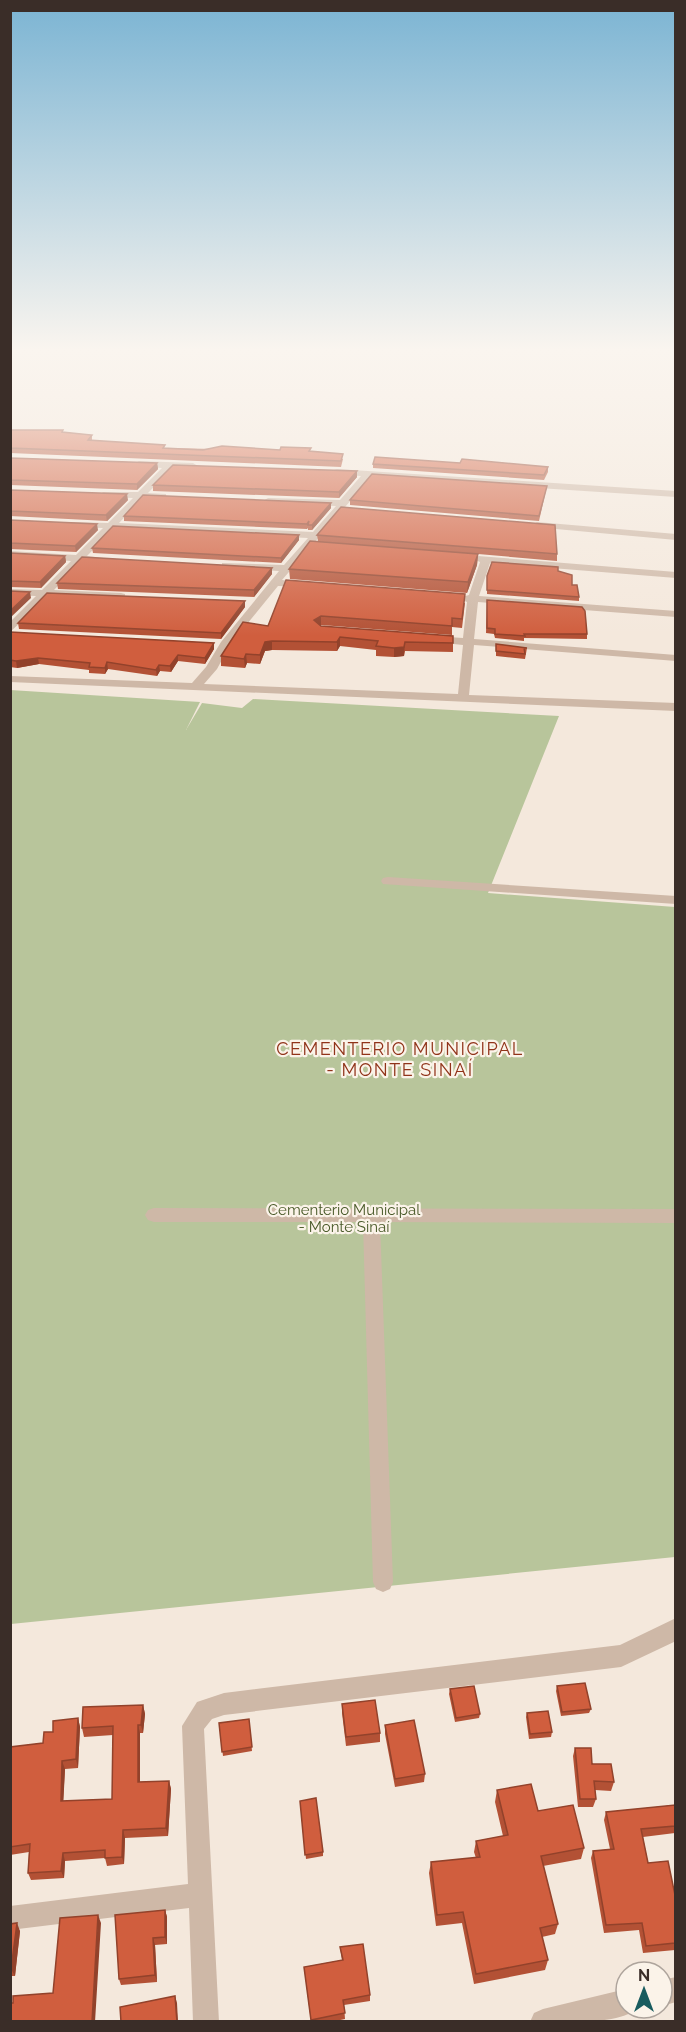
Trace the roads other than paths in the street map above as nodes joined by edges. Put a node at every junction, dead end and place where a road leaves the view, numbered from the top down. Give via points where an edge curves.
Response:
1 (124, 463) edge
2 (170, 465) junction
3 (205, 467) edge
4 (322, 471) edge
5 (369, 473) junction
6 (93, 494) edge
7 (675, 494) edge
8 (140, 496) junction
9 (176, 497) edge
10 (258, 500) edge
11 (342, 507) junction
12 (67, 524) edge
13 (524, 524) edge
14 (111, 526) junction
15 (314, 535) junction
16 (675, 537) edge
17 (10, 554) edge
18 (463, 558) edge
19 (79, 559) junction
20 (486, 560) junction
21 (113, 561) edge
22 (217, 565) edge
23 (286, 568) junction
24 (675, 575) edge
25 (274, 583) junction
26 (321, 587) edge
27 (10, 592) edge
28 (46, 593) junction
29 (129, 597) edge
30 (450, 597) edge
31 (473, 598) junction
32 (247, 602) edge
33 (259, 602) junction
34 (675, 614) edge
35 (14, 632) edge
36 (422, 638) edge
37 (468, 641) junction
38 (675, 658) edge
39 (10, 679) edge
40 (194, 688) junction
41 (463, 698) junction
42 (675, 707) edge
43 (388, 881) dead end
44 (675, 900) edge
45 (154, 1215) dead end
46 (371, 1216) junction
47 (675, 1216) edge
48 (383, 1582) dead end
49 (675, 1628) edge
50 (200, 1895) junction
51 (10, 1918) edge
52 (614, 2005) edge
53 (206, 2022) edge
54 (543, 2022) edge

1 - 2 street
2 - 3 street
2 - 8 street
4 - 5 street
5 - 7 street
5 - 11 street
6 - 8 street
8 - 9 street
8 - 14 street
10 - 11 street
11 - 15 street
12 - 14 street
13 - 16 street
14 - 15 street
14 - 19 street
15 - 23 street via 310,546
17 - 19 street
18 - 20 street
19 - 21 street
19 - 28 street
20 - 24 street
20 - 31 street
22 - 23 street
23 - 25 street
25 - 26 street
25 - 33 street
27 - 28 street
28 - 29 street
28 - 35 street
30 - 31 street
31 - 34 street
31 - 37 street
32 - 33 street
33 - 40 street via 219,643 211,669
36 - 37 street
37 - 38 street
37 - 41 street
39 - 40 street
40 - 41 street
41 - 42 street
43 - 44 street
45 - 46 street
46 - 47 street
46 - 48 street
49 - 50 street via 621,1656 224,1704 205,1710 193,1726
50 - 51 street
50 - 53 street
52 - 54 street

